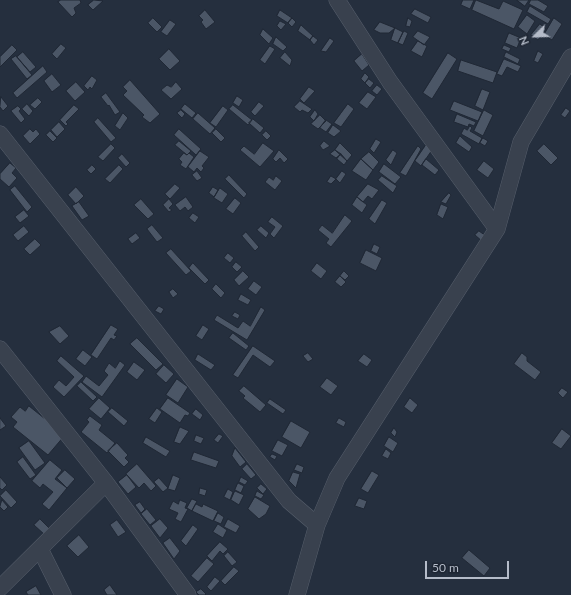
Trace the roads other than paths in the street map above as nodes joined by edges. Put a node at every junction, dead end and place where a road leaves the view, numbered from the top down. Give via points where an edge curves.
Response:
1 (337, 0) edge
2 (571, 57) edge
3 (0, 134) edge
4 (497, 229) junction
5 (0, 349) edge
6 (106, 483) junction
7 (317, 525) junction
8 (40, 549) junction
9 (0, 588) edge
10 (63, 595) edge
11 (188, 595) edge
12 (297, 595) edge

1 - 4 street via 390,82
2 - 4 street via 521,142
3 - 7 street via 289,500
4 - 7 street via 337,478
5 - 6 street
6 - 8 street
6 - 11 street
7 - 12 street
8 - 9 street
8 - 10 street

